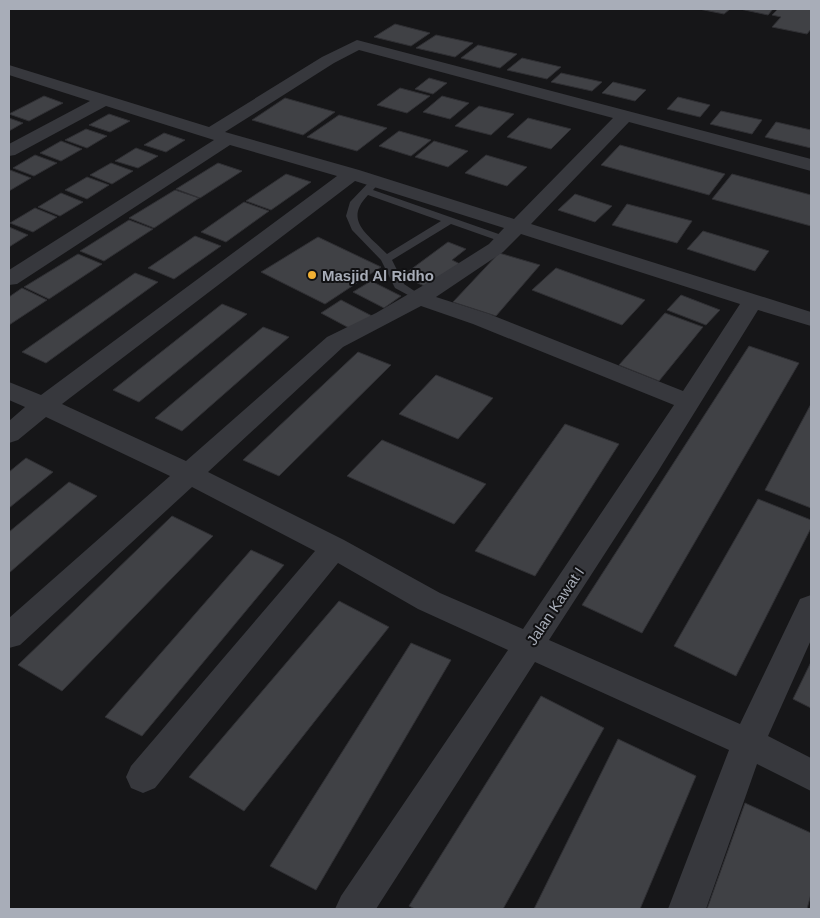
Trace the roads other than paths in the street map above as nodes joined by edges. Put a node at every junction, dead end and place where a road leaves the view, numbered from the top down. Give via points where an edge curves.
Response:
1 (9, 70) edge
2 (104, 100) junction
3 (622, 120) junction
4 (220, 136) junction
5 (9, 151) edge
6 (811, 165) edge
7 (352, 174) junction
8 (811, 176) edge
9 (371, 186) junction
10 (448, 221) junction
11 (512, 234) junction
12 (386, 259) junction
13 (9, 279) edge
14 (419, 298) junction
15 (753, 300) junction
16 (811, 319) edge
17 (9, 390) edge
18 (689, 402) junction
19 (44, 406) junction
20 (9, 434) edge
21 (188, 473) junction
22 (334, 548) junction
23 (811, 607) edge
24 (9, 636) edge
25 (529, 645) junction
26 (748, 743) junction
27 (811, 775) edge
28 (143, 777) dead end
29 (354, 909) edge
30 (687, 909) edge

1 - 2 street
2 - 4 street
2 - 5 street
3 - 4 street via 486,83 344,50
3 - 6 street
3 - 8 street
3 - 11 street
4 - 7 street
4 - 13 street
7 - 9 street
7 - 19 street
9 - 10 lane
9 - 11 street
9 - 12 lane via 354,204 351,216 356,228
10 - 11 lane
10 - 12 lane
11 - 14 street
11 - 15 street
12 - 14 lane via 400,286
14 - 18 street
14 - 21 street via 335,342
15 - 16 street
15 - 18 street, Jalan Kawat I
17 - 19 street
18 - 25 street, Jalan Kawat I
19 - 20 street
19 - 21 street
21 - 22 street
21 - 24 street
22 - 25 street via 429,601
22 - 28 street
23 - 26 street
25 - 26 street
25 - 29 street, Jalan Kawat I
26 - 27 street
26 - 30 street

